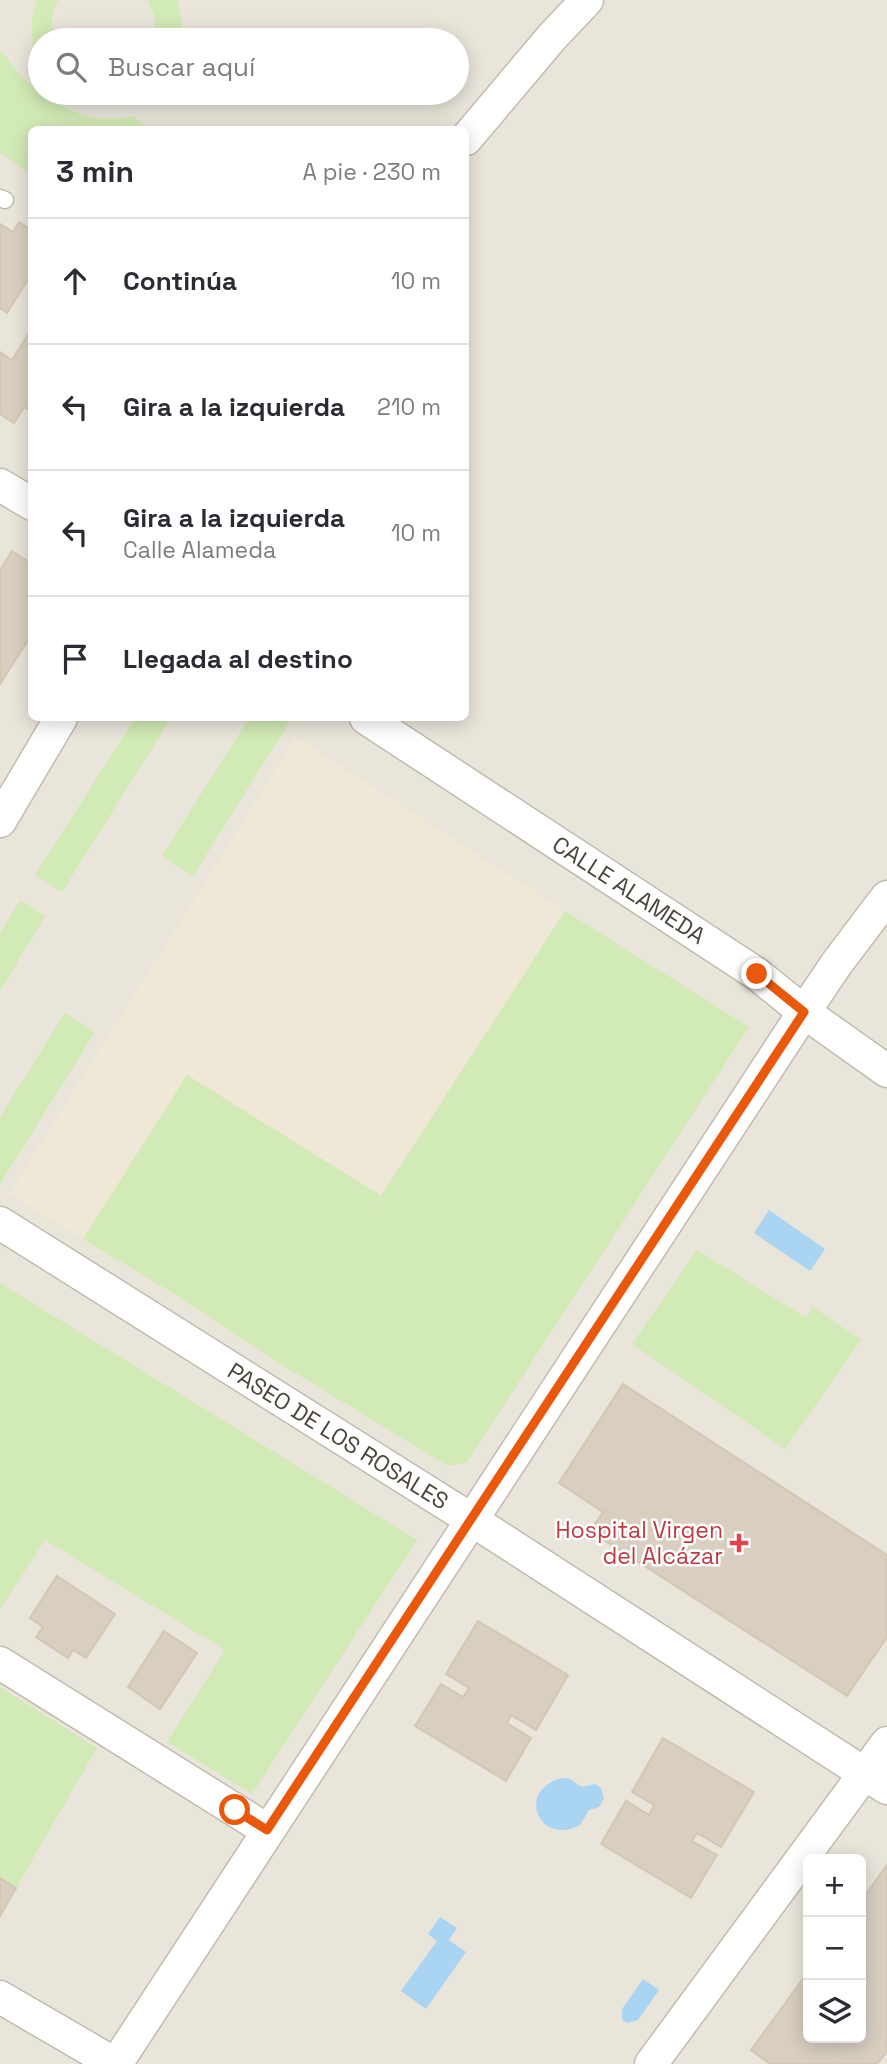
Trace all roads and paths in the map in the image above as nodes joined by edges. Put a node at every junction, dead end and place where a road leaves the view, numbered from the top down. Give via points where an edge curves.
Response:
1 (587, 0) edge
2 (469, 135) edge
3 (0, 485) edge
4 (28, 502) edge
5 (59, 721) edge
6 (371, 721) edge
7 (0, 821) edge
8 (887, 897) edge
9 (804, 1012) junction
10 (887, 1071) edge
11 (0, 1223) edge
12 (472, 1520) junction
13 (0, 1663) edge
14 (887, 1743) edge
15 (876, 1781) edge
16 (267, 1830) junction
17 (0, 1997) edge
18 (115, 2064) edge
19 (651, 2064) edge

1 - 2 street
3 - 4 street
5 - 7 street
6 - 9 street, CALLE ALAMEDA via 757,974
8 - 9 street
9 - 10 street, CALLE ALAMEDA
9 - 12 street
11 - 12 street, PASEO DE LOS ROSALES
12 - 15 street, PASEO DE LOS ROSALES
12 - 16 street
13 - 16 street
14 - 15 street
15 - 19 street
16 - 18 street
17 - 18 street

